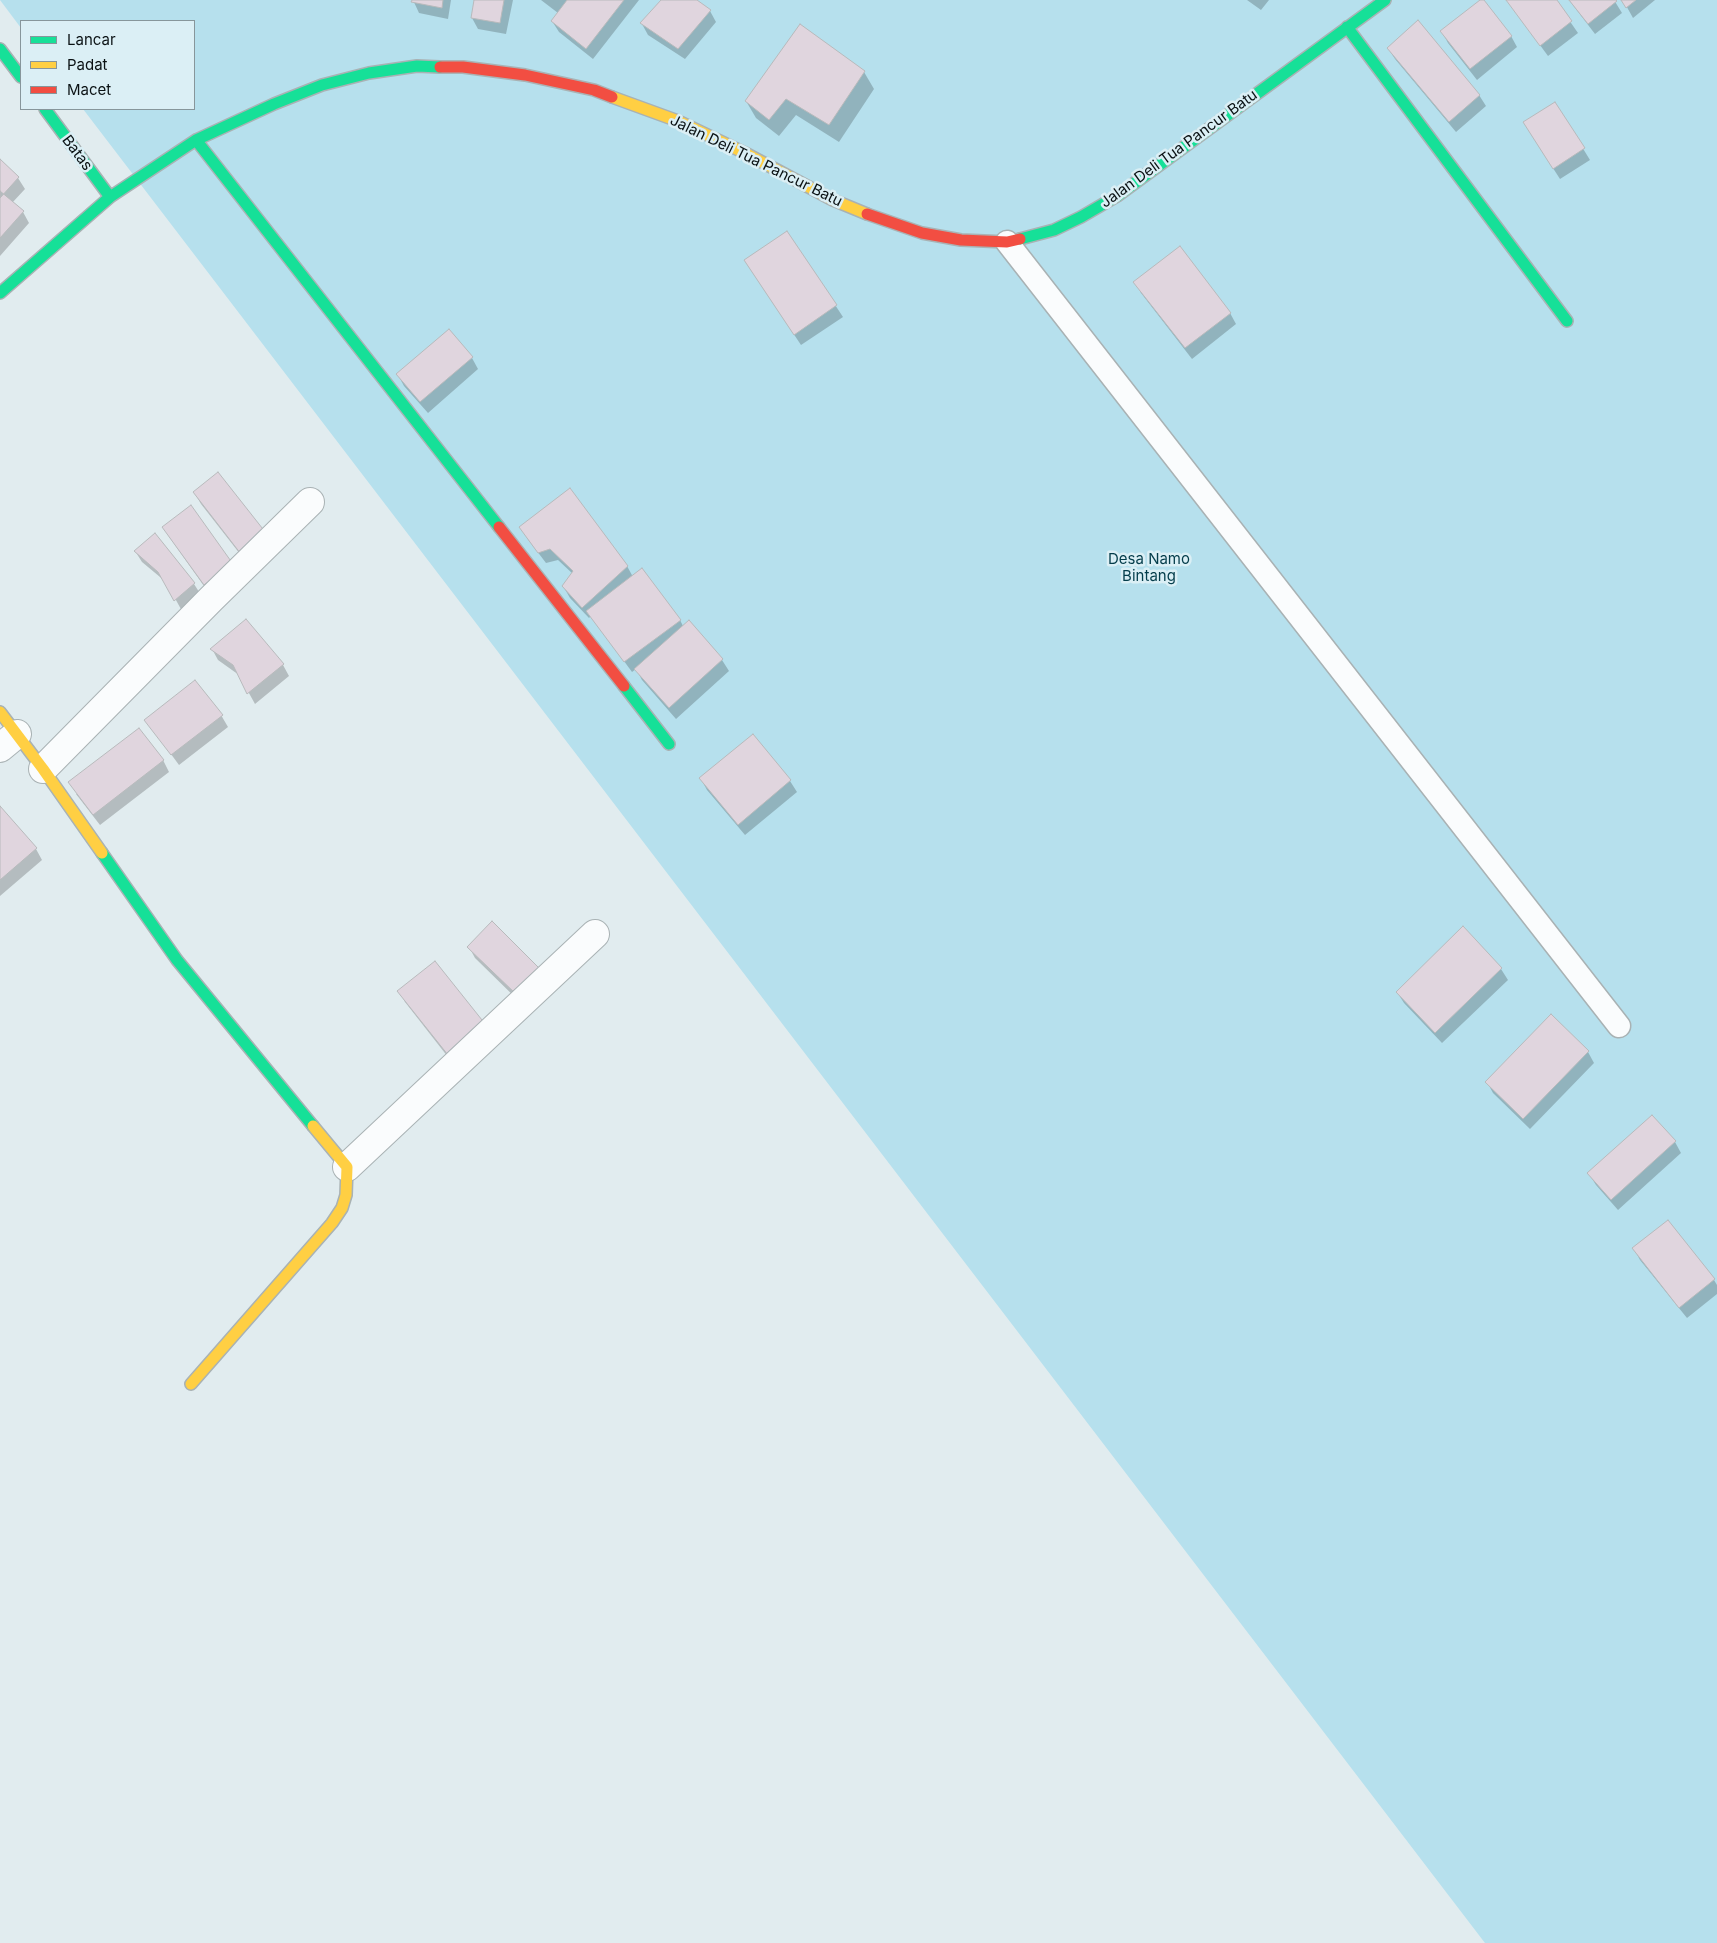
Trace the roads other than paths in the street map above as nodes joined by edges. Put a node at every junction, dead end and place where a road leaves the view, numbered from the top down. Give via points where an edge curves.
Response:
1 (1378, 2) edge
2 (1347, 28) junction
3 (0, 49) edge
4 (20, 76) edge
5 (46, 110) edge
6 (196, 140) junction
7 (110, 197) junction
8 (1008, 242) junction
9 (0, 294) edge
10 (1567, 321) dead end
11 (310, 502) dead end
12 (0, 712) edge
13 (9, 741) edge
14 (669, 744) dead end
15 (42, 769) junction
16 (595, 934) dead end
17 (1619, 1026) dead end
18 (346, 1167) junction
19 (191, 1384) dead end

1 - 2 street, Jalan Deli Tua Pancur Batu
2 - 8 street, Jalan Deli Tua Pancur Batu via 1117,196 1054,230
2 - 10 street
3 - 4 street
5 - 7 street, Batas
6 - 7 street, Jalan Deli Tua Pancur Batu
6 - 8 street, Jalan Deli Tua Pancur Batu via 322,85 369,73 417,66 463,67 594,90 678,121 833,200 887,222 961,240
6 - 14 street
7 - 9 street, Jalan Deli Tua Pancur Batu
8 - 17 lane
11 - 15 street
12 - 13 street
13 - 15 street
15 - 18 street via 177,960
16 - 18 street
18 - 19 street via 346,1195 332,1223

